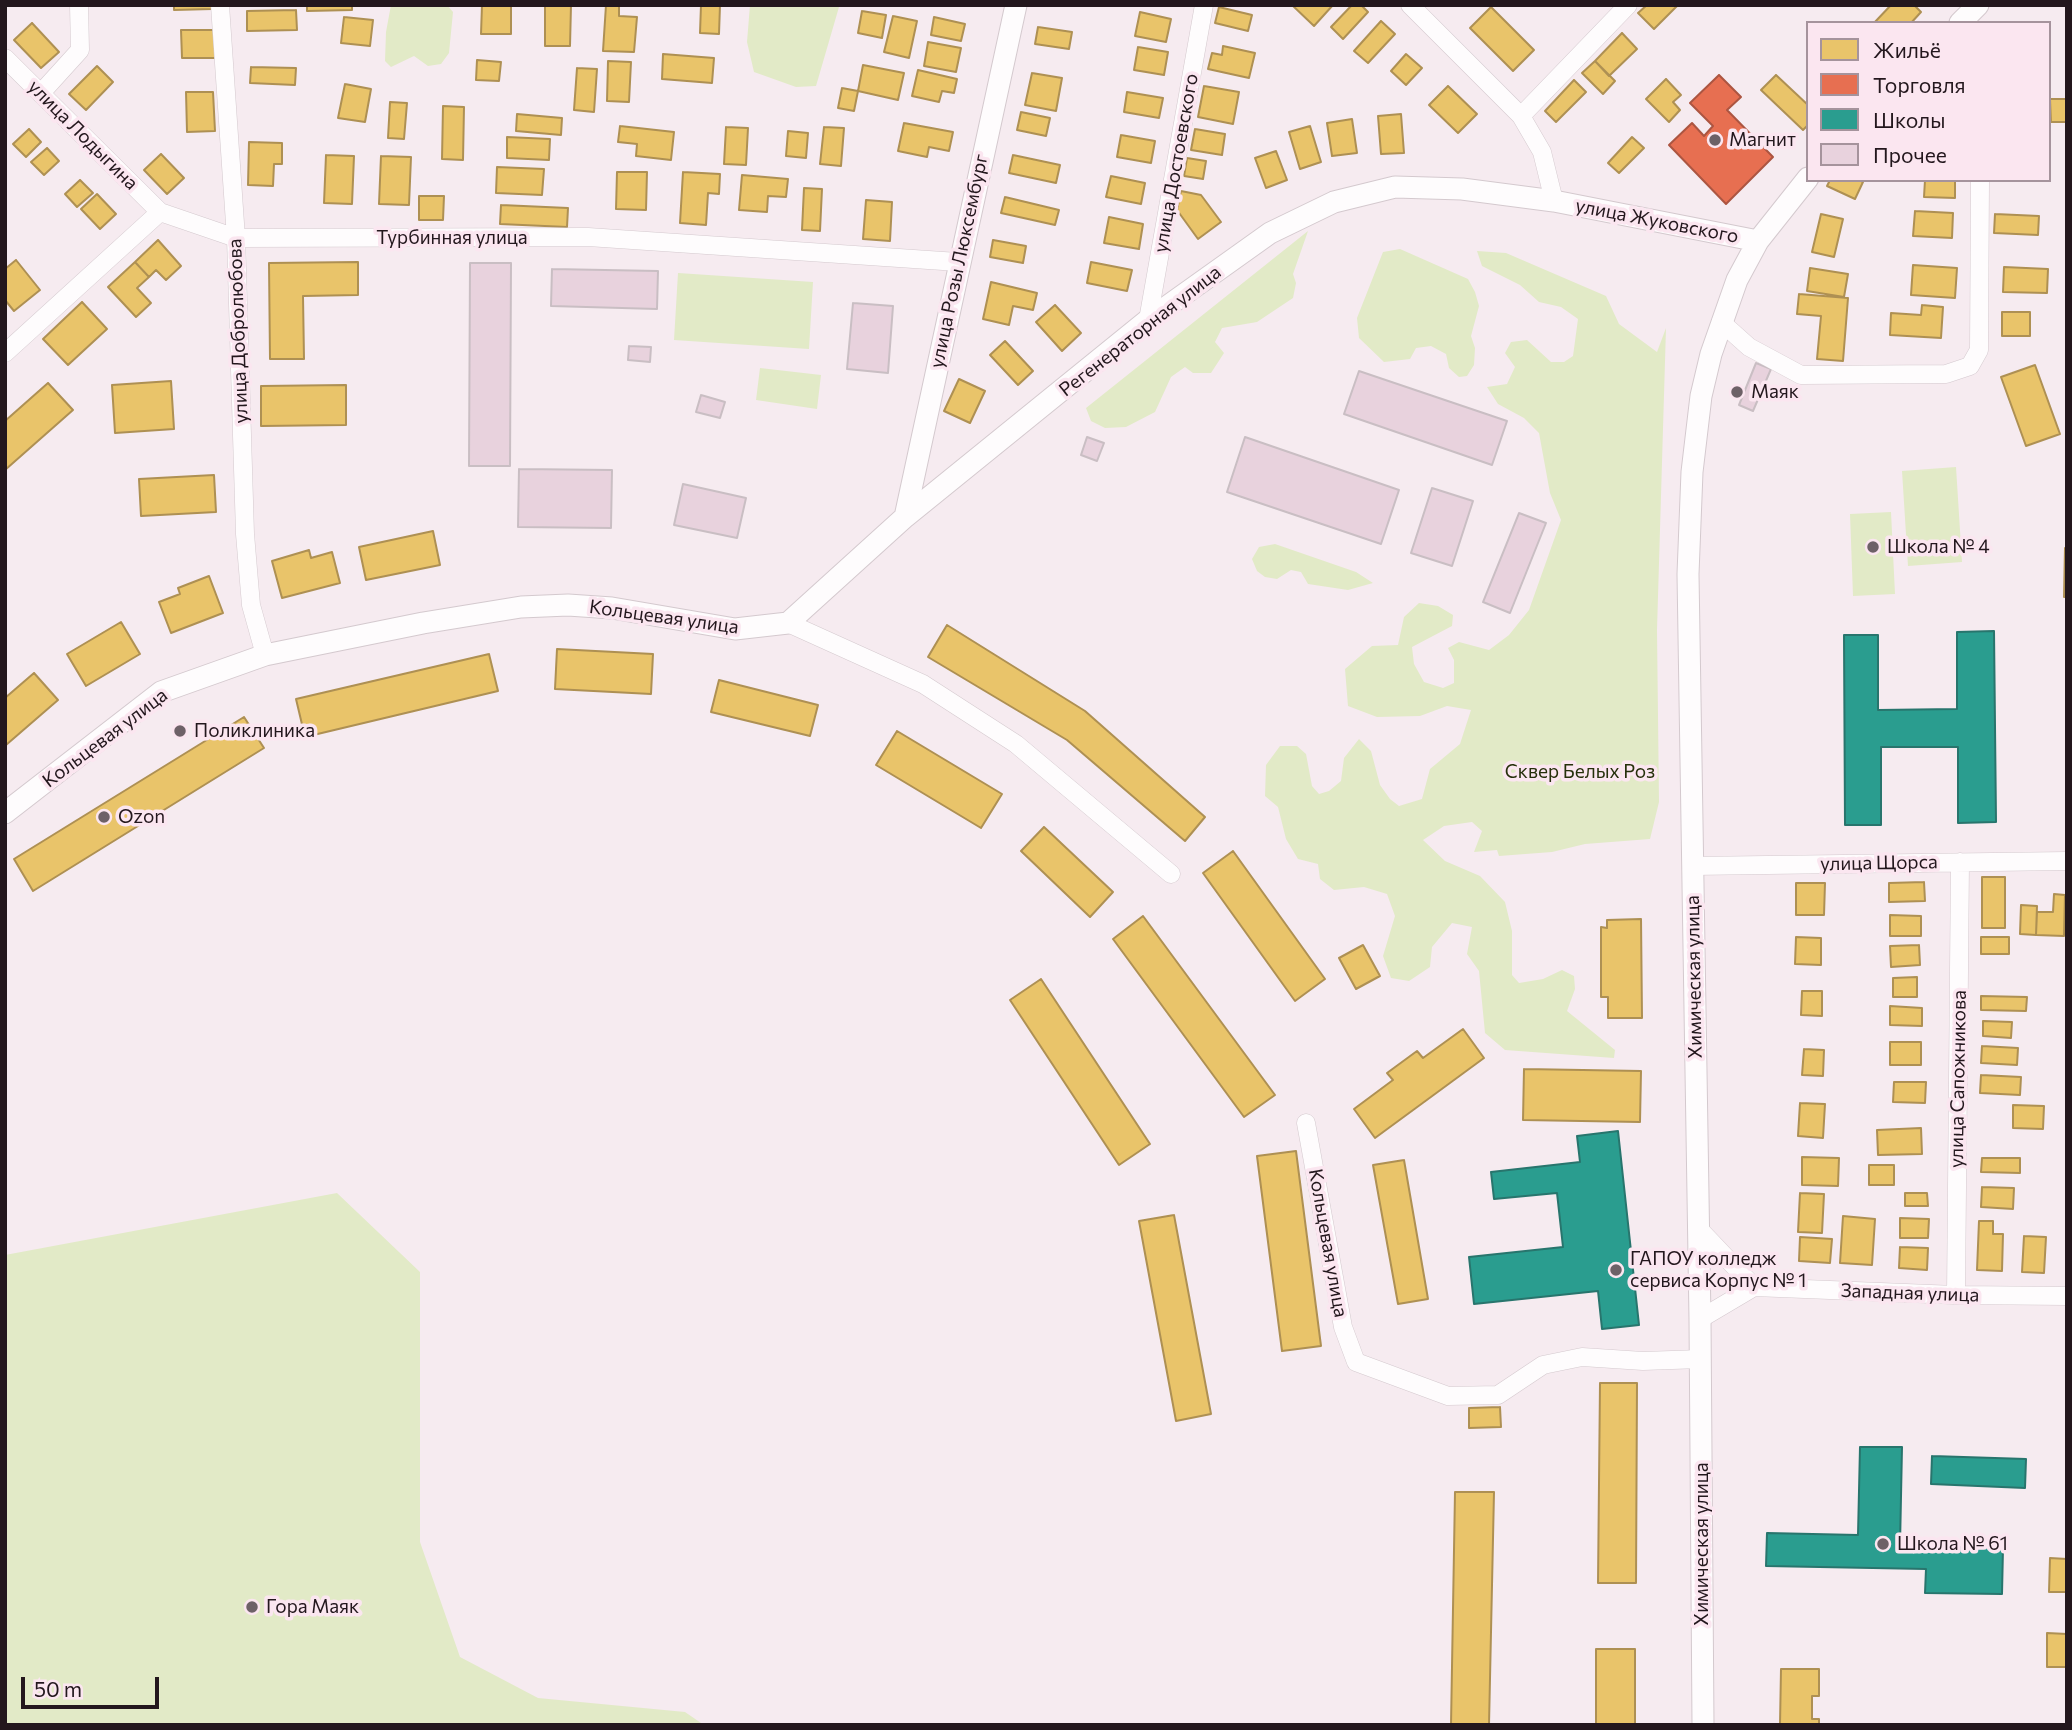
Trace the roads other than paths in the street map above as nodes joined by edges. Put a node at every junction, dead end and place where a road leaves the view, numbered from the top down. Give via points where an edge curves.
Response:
1 (79, 5) edge
2 (220, 5) edge
3 (1016, 5) edge
4 (1204, 5) edge
5 (1410, 5) edge
6 (1628, 5) edge
7 (5, 58) edge
8 (41, 93) junction
9 (1521, 116) junction
10 (1806, 181) edge
11 (1980, 182) edge
12 (1554, 201) junction
13 (160, 212) junction
14 (236, 238) junction
15 (1758, 241) junction
16 (958, 262) junction
17 (1148, 320) junction
18 (1721, 322) junction
19 (5, 353) edge
20 (905, 517) junction
21 (788, 623) junction
22 (265, 655) junction
23 (5, 813) edge
24 (2067, 861) edge
25 (1960, 862) junction
26 (1692, 866) junction
27 (1171, 874) dead end
28 (1306, 1123) dead end
29 (1699, 1228) junction
30 (1754, 1287) junction
31 (1956, 1295) junction
32 (2067, 1296) edge
33 (1700, 1318) junction
34 (1701, 1359) junction
35 (1703, 1725) edge

1 - 8 street via 80,50
2 - 14 street, улица Добролюбова
3 - 16 street, улица Розы Люксембург
4 - 17 street, улица Достоевского
5 - 9 street, улица Жуковского
6 - 9 street
7 - 8 street, улица Лодыгина
8 - 13 street, улица Лодыгина
9 - 12 street, улица Жуковского via 1542,152
10 - 15 street, Химическая улица
11 - 18 street via 1979,350 1970,366 1946,374 1801,375 1749,347
12 - 15 street, улица Жуковского
12 - 17 street, Регенераторная улица via 1462,189 1395,187 1334,202 1270,233
13 - 14 street, Турбинная улица
13 - 19 street
14 - 16 street, Турбинная улица via 588,237
14 - 22 street, улица Добролюбова via 245,534 251,605
15 - 18 street, Химическая улица
16 - 20 street, улица Розы Люксембург
17 - 20 street, Регенераторная улица
18 - 26 street, Химическая улица via 1701,396 1692,472 1688,574
20 - 21 street, Регенераторная улица
21 - 22 street, Кольцевая улица via 735,629 612,608 521,607
21 - 27 street via 923,684 1016,744
22 - 23 street, Кольцевая улица via 161,692
24 - 25 street, улица Щорса
25 - 26 street, улица Щорса
25 - 31 street, улица Сапожникова
26 - 29 street, Химическая улица
28 - 34 street, Кольцевая улица via 1343,1327 1356,1362 1448,1396 1498,1395 1543,1365 1582,1357
29 - 30 street
29 - 33 street, Химическая улица
30 - 31 street, Западная улица
30 - 33 street
31 - 32 street, Западная улица
33 - 34 street, Химическая улица
34 - 35 street, Химическая улица

